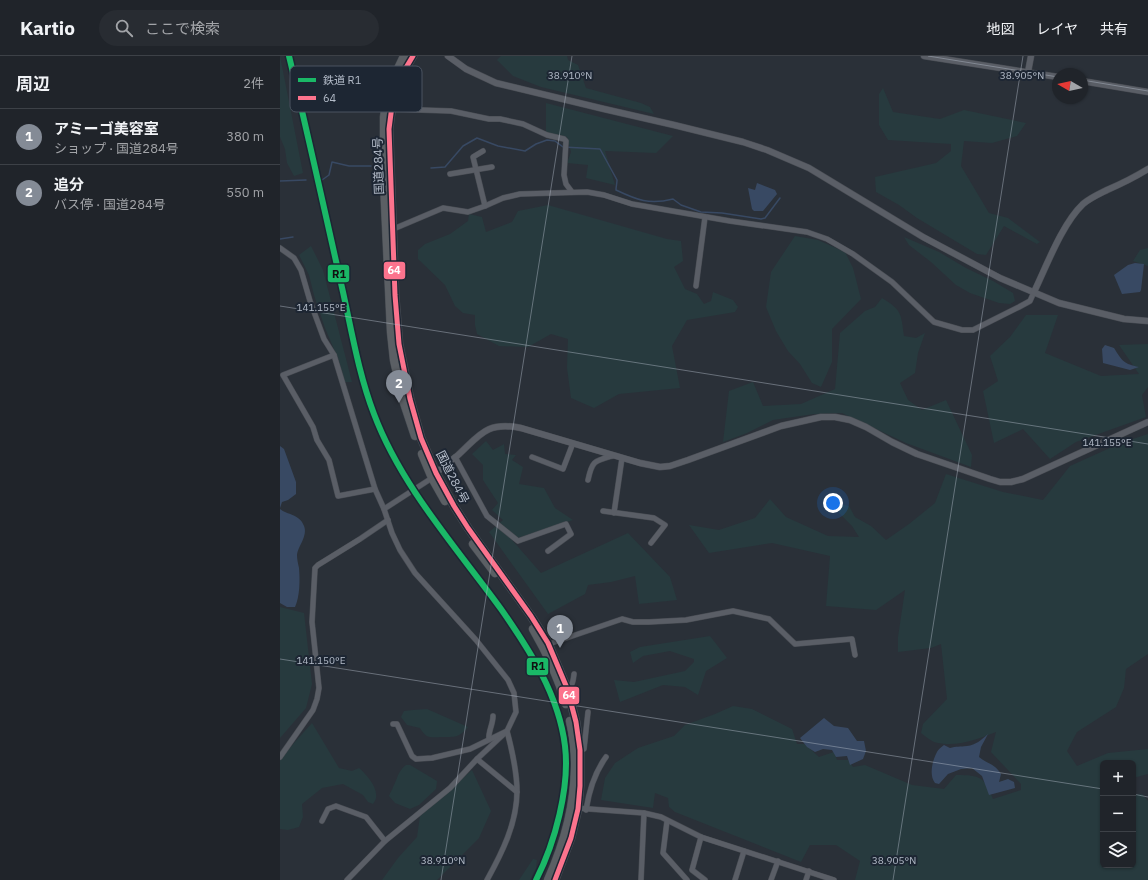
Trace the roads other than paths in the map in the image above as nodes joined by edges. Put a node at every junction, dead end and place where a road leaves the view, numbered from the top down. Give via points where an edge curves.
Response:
1 (404, 56) edge
2 (413, 56) edge
3 (448, 56) edge
4 (924, 56) edge
5 (1031, 56) edge
6 (399, 66) edge
7 (407, 66) edge
8 (1028, 72) junction
9 (1052, 76) edge
10 (1088, 82) edge
11 (1148, 92) edge
12 (422, 110) edge
13 (385, 112) edge
14 (391, 112) edge
15 (483, 151) dead end
16 (492, 167) dead end
17 (1148, 169) edge
18 (476, 170) junction
19 (450, 174) dead end
20 (572, 192) junction
21 (485, 206) junction
22 (705, 217) junction
23 (389, 231) junction
24 (280, 248) edge
25 (696, 286) dead end
26 (1034, 292) junction
27 (1148, 321) edge
28 (334, 355) junction
29 (1148, 422) edge
30 (573, 443) junction
31 (612, 456) junction
32 (455, 457) junction
33 (532, 457) dead end
34 (622, 458) junction
35 (434, 475) junction
36 (588, 480) dead end
37 (375, 489) junction
38 (384, 509) junction
39 (603, 511) dead end
40 (614, 513) junction
41 (388, 520) junction
42 (651, 543) dead end
43 (548, 550) dead end
44 (546, 645) junction
45 (855, 655) dead end
46 (574, 674) dead end
47 (564, 689) junction
48 (588, 712) dead end
49 (493, 716) dead end
50 (393, 724) dead end
51 (507, 730) junction
52 (489, 739) junction
53 (577, 751) junction
54 (280, 757) edge
55 (606, 757) dead end
56 (478, 759) junction
57 (517, 792) junction
58 (578, 809) junction
59 (644, 812) junction
60 (322, 821) dead end
61 (667, 821) junction
62 (701, 837) junction
63 (385, 841) junction
64 (744, 851) junction
65 (778, 861) junction
66 (808, 871) junction
67 (347, 880) edge
68 (487, 880) edge
69 (548, 880) edge
70 (555, 880) edge
71 (641, 880) edge
72 (687, 880) edge
73 (705, 880) edge
74 (735, 880) edge
75 (771, 880) edge
76 (806, 880) edge
77 (834, 880) edge

1 - 6 highway, 国道284号
2 - 7 highway, 国道284号
3 - 26 street via 466,69 496,83 743,142 767,150 809,168 923,237 1000,278
4 - 8 street
5 - 8 street
8 - 9 street
10 - 11 street
12 - 20 street via 451,111 489,119 500,118 523,124 547,135 564,138 564,175 566,184
13 - 23 highway, 国道284号 via 384,176
14 - 23 highway, 国道284号
15 - 18 street via 473,157
16 - 18 street
17 - 26 street via 1084,204 1063,231
18 - 19 street
18 - 21 street
20 - 21 street via 520,194
20 - 22 street via 604,194 632,204
21 - 23 street via 468,212 443,208
22 - 25 street
22 - 26 street via 807,232 827,239 892,282 934,322 962,330 973,330 1019,308 1030,301
23 - 35 highway, 国道284号 via 399,344 412,406
24 - 28 street via 294,258 301,270 324,339
26 - 27 street via 1090,312
28 - 37 street
28 - 37 street via 283,375 329,460 338,496
29 - 34 street via 1035,475 1011,482 1000,482 917,454 855,422 834,416 821,416 781,426 670,466 652,466
30 - 31 street
30 - 32 street via 520,428 497,426 486,430
30 - 33 street via 563,469
31 - 34 street
31 - 36 street via 598,460 591,467
32 - 35 street
32 - 43 street via 487,516 518,541 566,524 571,534
34 - 40 street
35 - 38 street
35 - 44 highway, 国道284号 via 468,528 527,610
37 - 38 street
38 - 41 street
39 - 40 street
40 - 42 street via 654,518 665,525
41 - 51 street via 400,550 415,573 476,640 508,680 514,693 516,712
41 - 54 street via 315,568 312,622 319,688 313,710
44 - 45 street via 622,619 633,622 686,620 733,611 769,619 795,644 852,639
44 - 47 highway, 国道284号
46 - 47 street via 573,684
47 - 53 highway, 国道284号 via 576,722
48 - 53 street via 584,749
49 - 52 street
50 - 52 street via 397,724 412,756 416,759 470,749
51 - 52 street
51 - 56 street
51 - 57 street via 516,770
53 - 58 highway, 国道284号 via 580,775
55 - 58 street via 596,772 587,800
56 - 57 street
56 - 63 street via 450,788
57 - 68 street via 514,819 501,855
58 - 59 street
58 - 69 highway, 国道284号
58 - 70 highway, 国道284号 via 571,838
59 - 61 street
59 - 71 street
60 - 63 street via 328,809 336,806 366,817
61 - 62 street
61 - 72 street via 663,853
62 - 64 street
62 - 73 street via 692,870
63 - 67 street
64 - 65 street
64 - 74 street
65 - 66 street
65 - 75 street
66 - 76 street
66 - 77 street

